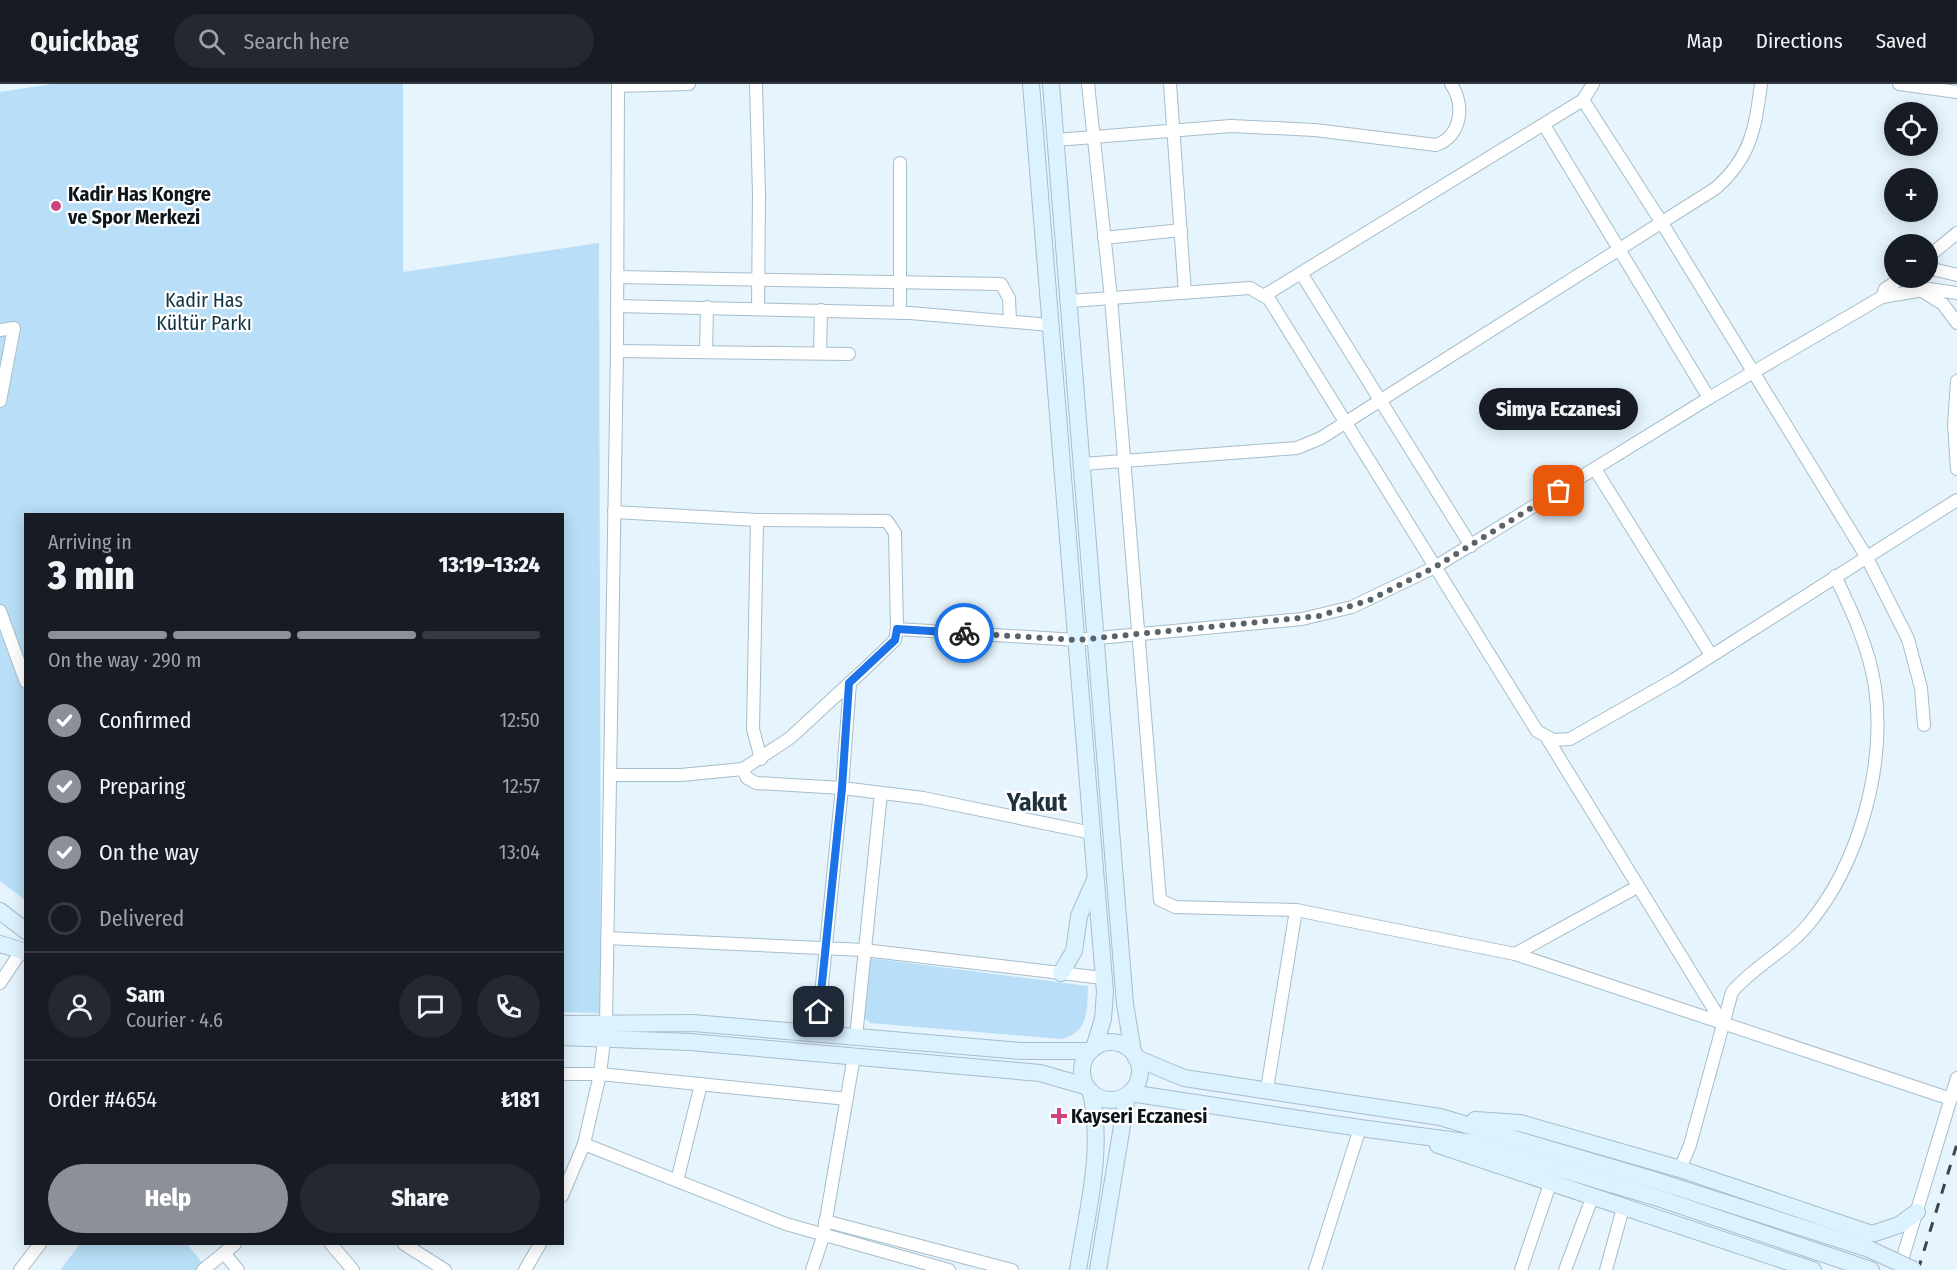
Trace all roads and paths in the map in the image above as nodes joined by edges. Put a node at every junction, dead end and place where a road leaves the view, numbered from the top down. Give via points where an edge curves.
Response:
1 (689, 84) edge
2 (756, 84) edge
3 (1031, 84) edge
4 (1051, 84) edge
5 (1088, 84) edge
6 (1170, 84) edge
7 (1450, 84) edge
8 (1593, 84) edge
9 (1761, 84) edge
10 (1899, 84) edge
11 (618, 85) edge
12 (1957, 92) edge
13 (1583, 100) junction
14 (1544, 125) junction
15 (1174, 130) junction
16 (1093, 137) junction
17 (1056, 140) junction
18 (900, 163) dead end
19 (1662, 223) junction
20 (1181, 230) junction
21 (1957, 233) edge
22 (1104, 238) junction
23 (1938, 249) edge
24 (1619, 250) junction
25 (1938, 270) edge
26 (1300, 273) junction
27 (1957, 275) edge
28 (617, 277) junction
29 (758, 278) junction
30 (902, 281) junction
31 (1887, 288) edge
32 (1918, 290) junction
33 (1185, 293) junction
34 (1957, 293) edge
35 (1264, 295) junction
36 (1882, 297) junction
37 (1110, 298) junction
38 (1070, 301) junction
39 (617, 306) junction
40 (707, 307) junction
41 (758, 309) junction
42 (821, 310) junction
43 (900, 313) junction
44 (1010, 321) junction
45 (1957, 323) edge
46 (1050, 325) junction
47 (0, 330) edge
48 (617, 351) junction
49 (706, 352) junction
50 (820, 353) junction
51 (849, 354) dead end
52 (1753, 372) junction
53 (1957, 381) edge
54 (1709, 398) junction
55 (1381, 399) junction
56 (0, 401) edge
57 (1346, 422) junction
58 (1124, 461) junction
59 (1083, 464) junction
60 (1594, 469) junction
61 (1957, 469) edge
62 (1957, 500) edge
63 (614, 512) junction
64 (757, 520) junction
65 (1471, 546) junction
66 (1866, 556) junction
67 (1435, 567) junction
68 (1835, 576) junction
69 (0, 611) edge
70 (897, 629) junction
71 (1137, 634) junction
72 (1096, 638) junction
73 (1077, 640) junction
74 (1712, 656) junction
75 (24, 677) edge
76 (849, 683) junction
77 (1924, 725) dead end
78 (1547, 738) junction
79 (761, 759) junction
80 (743, 770) junction
81 (610, 775) junction
82 (842, 788) junction
83 (881, 793) junction
84 (1092, 833) junction
85 (1095, 878) junction
86 (1636, 887) junction
87 (1296, 910) junction
88 (0, 911) edge
89 (24, 929) edge
90 (607, 938) junction
91 (0, 944) edge
92 (826, 948) junction
93 (864, 950) junction
94 (24, 951) edge
95 (1515, 954) junction
96 (1061, 973) junction
97 (1103, 978) junction
98 (0, 982) edge
99 (564, 1024) edge
100 (1723, 1024) junction
101 (605, 1031) junction
102 (817, 1034) junction
103 (564, 1037) edge
104 (856, 1037) junction
105 (1092, 1049) junction
106 (1135, 1055) junction
107 (854, 1056) junction
108 (564, 1074) edge
109 (600, 1074) junction
110 (1957, 1078) edge
111 (701, 1084) junction
112 (1267, 1089) junction
113 (1088, 1090) junction
114 (1129, 1094) junction
115 (847, 1099) junction
116 (1951, 1099) junction
117 (1440, 1117) junction
118 (1360, 1128) junction
119 (1406, 1134) junction
120 (584, 1144) junction
121 (1680, 1169) junction
122 (676, 1181) junction
123 (1550, 1184) junction
124 (564, 1191) edge
125 (1592, 1198) junction
126 (1623, 1208) junction
127 (1917, 1212) junction
128 (825, 1221) junction
129 (823, 1237) junction
130 (1871, 1241) junction
131 (39, 1245) edge
132 (234, 1245) edge
133 (332, 1245) edge
134 (406, 1245) edge
135 (539, 1245) edge
136 (224, 1253) junction
137 (1864, 1267) edge
138 (20, 1270) edge
139 (204, 1270) edge
140 (238, 1270) edge
141 (353, 1270) edge
142 (445, 1270) edge
143 (525, 1270) edge
144 (812, 1270) edge
145 (949, 1270) edge
146 (1012, 1270) edge
147 (1078, 1270) edge
148 (1098, 1270) edge
149 (1315, 1270) edge
150 (1521, 1270) edge
151 (1565, 1270) edge
152 (1606, 1270) edge
153 (1813, 1270) edge
154 (1879, 1270) edge
155 (1899, 1270) edge
156 (1914, 1270) edge

1 - 11 street
2 - 29 street
3 - 46 street
4 - 17 street
5 - 16 street
6 - 15 street
7 - 15 street via 1458,100 1457,125 1452,135 1436,145 1272,127
8 - 13 street
9 - 19 street via 1754,133 1739,163 1716,188
10 - 12 street
11 - 28 street
13 - 14 street
13 - 19 street
14 - 24 street
14 - 26 street
15 - 16 street
15 - 20 street
16 - 17 street
16 - 22 street
17 - 38 street
18 - 30 street
19 - 24 street
19 - 52 street
20 - 22 street
20 - 33 street
21 - 23 street
22 - 37 street
24 - 54 street
24 - 55 street
25 - 27 street
26 - 35 street
26 - 55 street
28 - 29 street
28 - 39 street
29 - 30 street
29 - 41 street
30 - 43 street
30 - 44 street via 1001,284 1009,298
31 - 36 street
32 - 34 street
32 - 36 street
32 - 45 street via 1937,299
33 - 35 street via 1250,288
33 - 37 street
35 - 57 street via 1273,303
36 - 52 street
37 - 38 street
37 - 58 street
38 - 59 street
39 - 40 street
39 - 48 street
40 - 41 street
40 - 49 street
41 - 42 street
42 - 43 street
42 - 50 street
43 - 44 street
44 - 46 street
46 - 73 street
47 - 56 street via 14,328
48 - 49 street
48 - 63 street
49 - 50 street
50 - 51 street
52 - 54 street
52 - 66 street
53 - 61 street
54 - 60 street
55 - 57 street
55 - 65 street
57 - 58 street via 1297,448
57 - 67 street
58 - 59 street
58 - 71 street
59 - 72 street
60 - 65 street
60 - 74 street
62 - 66 street
63 - 64 street
63 - 81 street
64 - 70 street via 879,519 890,523 897,551
64 - 79 street via 753,729
65 - 67 street
66 - 68 street
66 - 77 street via 1908,639 1921,688
67 - 71 street via 1370,600 1319,616
67 - 78 street via 1537,730
68 - 74 street
68 - 100 street via 1856,621 1874,686 1877,733 1869,798 1848,856 1816,914 1796,939 1736,987
69 - 75 street
70 - 73 street
70 - 76 street via 895,640
71 - 72 street
71 - 87 street via 1160,900 1174,907
72 - 73 street
72 - 106 street via 1125,1004
73 - 84 street
74 - 78 street via 1570,739
76 - 79 street via 790,738
76 - 82 street
78 - 86 street
79 - 80 street
80 - 81 street
80 - 82 street via 756,783
81 - 90 street
82 - 83 street
82 - 92 street
83 - 84 street
83 - 93 street
84 - 85 street
85 - 96 street via 1079,916 1074,951
85 - 97 street
86 - 95 street
86 - 100 street
87 - 95 street
87 - 112 street
88 - 89 street
90 - 92 street
90 - 101 street
91 - 94 street
92 - 93 street
92 - 102 street
93 - 96 street
93 - 104 street
94 - 98 street
95 - 100 street
96 - 97 street
97 - 105 street via 1105,1008
99 - 101 street
100 - 116 street
100 - 121 street
101 - 102 street via 693,1023
101 - 103 street
101 - 107 street
101 - 109 street
102 - 104 street
104 - 105 street via 1022,1051
105 - 106 street via 1107,1042 1116,1043
105 - 113 street via 1082,1068
106 - 112 street via 1178,1076
106 - 114 street via 1139,1080
107 - 113 street via 1040,1073
107 - 115 street
108 - 109 street
109 - 111 street
109 - 120 street
110 - 116 street
111 - 115 street
111 - 122 street
112 - 117 street
113 - 114 street via 1108,1101
113 - 147 street via 1096,1150
114 - 118 street
114 - 148 street
115 - 128 street
116 - 127 street
117 - 121 street via 1520,1123
117 - 130 street
118 - 119 street
118 - 149 street
119 - 123 street
119 - 137 street via 1473,1143 1522,1156
120 - 122 street
120 - 124 street
121 - 130 street
122 - 129 street
123 - 125 street
123 - 150 street
125 - 126 street
125 - 151 street
126 - 152 street
126 - 153 street
127 - 130 street
127 - 155 street
128 - 129 street
128 - 146 street
129 - 144 street
129 - 145 street
130 - 154 street via 1883,1249
130 - 156 street, bridge
131 - 138 street
132 - 136 street
133 - 141 street
134 - 142 street
135 - 143 street
136 - 139 street
136 - 140 street

